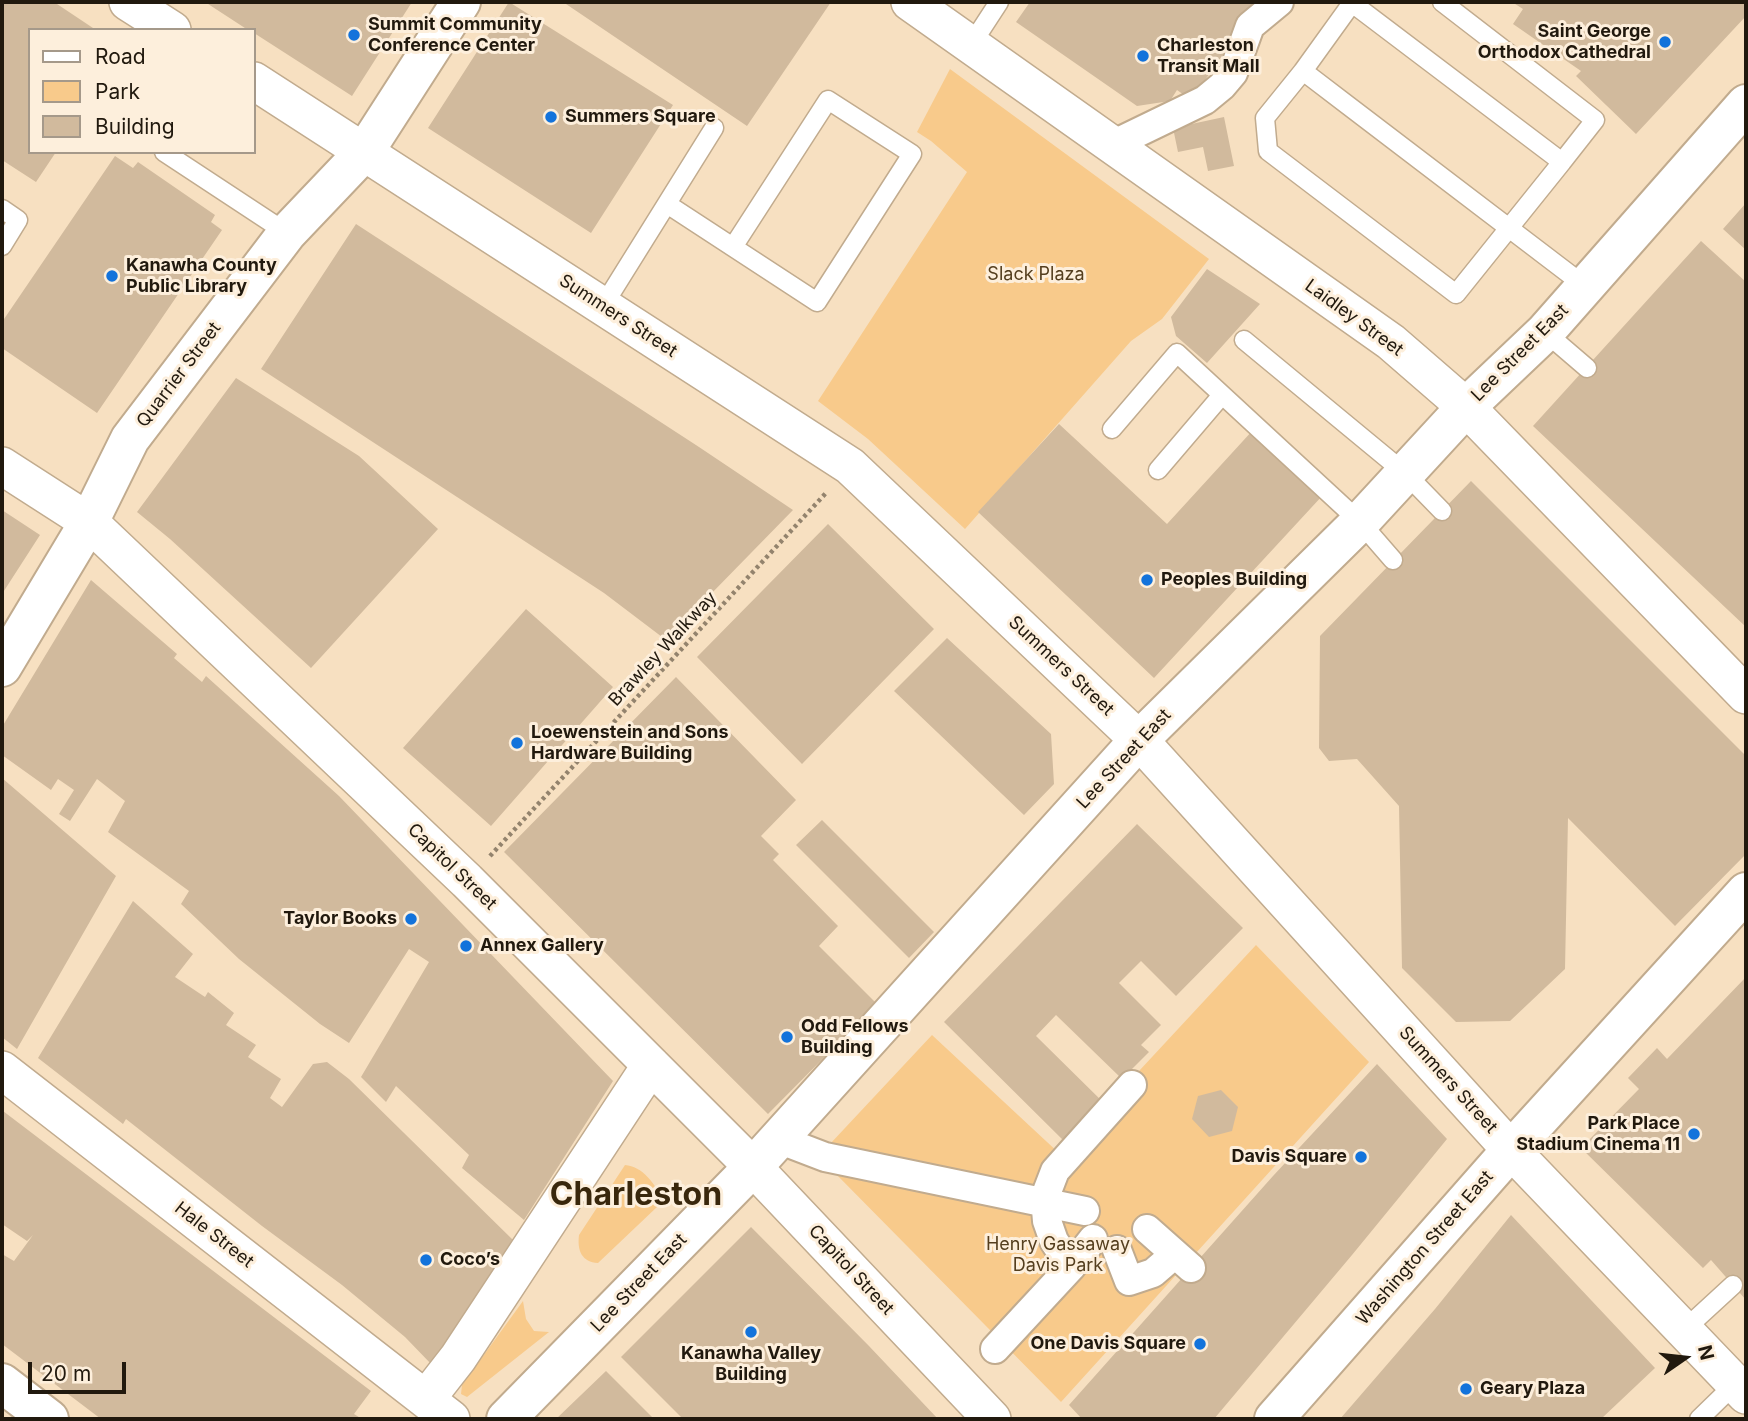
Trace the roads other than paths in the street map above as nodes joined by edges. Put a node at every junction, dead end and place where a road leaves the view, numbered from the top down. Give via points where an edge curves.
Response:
1 (128, 2) edge
2 (461, 2) edge
3 (910, 2) edge
4 (999, 2) edge
5 (1279, 2) edge
6 (1442, 2) edge
7 (169, 28) edge
8 (971, 45) junction
9 (1303, 71) junction
10 (256, 82) edge
11 (1746, 104) edge
12 (714, 128) dead end
13 (1112, 145) junction
14 (365, 151) junction
15 (167, 154) edge
16 (1563, 162) junction
17 (667, 204) junction
18 (2, 209) edge
19 (1508, 228) junction
20 (287, 233) junction
21 (2, 246) edge
22 (733, 247) junction
23 (1586, 286) junction
24 (603, 306) junction
25 (1545, 332) junction
26 (1244, 341) dead end
27 (1587, 368) dead end
28 (1222, 395) junction
29 (1466, 407) junction
30 (1112, 429) dead end
31 (2, 466) edge
32 (1158, 470) dead end
33 (1405, 473) junction
34 (1442, 511) dead end
35 (89, 522) junction
36 (1360, 522) junction
37 (1393, 560) dead end
38 (2, 667) edge
39 (1746, 695) edge
40 (1139, 740) junction
41 (1746, 892) edge
42 (651, 1065) junction
43 (2, 1070) edge
44 (1132, 1085) dead end
45 (1511, 1150) junction
46 (766, 1153) junction
47 (1046, 1202) junction
48 (1085, 1211) dead end
49 (1147, 1229) dead end
50 (1071, 1267) junction
51 (1734, 1285) dead end
52 (1684, 1330) junction
53 (995, 1349) dead end
54 (2, 1383) edge
55 (1740, 1389) edge
56 (438, 1409) edge
57 (49, 1419) edge
58 (506, 1419) edge
59 (992, 1419) edge
60 (1274, 1419) edge
61 (1699, 1419) edge

1 - 7 street
2 - 14 main road, Quarrier Street
3 - 8 street, Laidley Street
4 - 8 lane
5 - 13 street via 1250,26 1233,73 1222,86 1205,100
6 - 16 lane via 1595,120
8 - 13 street, Laidley Street
9 - 16 lane via 1352,3
9 - 19 lane
9 - 19 lane via 1265,118 1268,150 1456,294
10 - 14 street, Summers Street
11 - 23 main road, Lee Street East
12 - 17 lane
13 - 29 street, Laidley Street via 1391,342
14 - 20 main road, Quarrier Street
14 - 24 street, Summers Street
15 - 20 lane
16 - 19 lane
17 - 22 lane
17 - 24 lane
18 - 21 lane via 18,220
19 - 23 lane
20 - 35 main road, Quarrier Street via 130,439
22 - 22 lane via 817,302 912,154 828,100
23 - 25 main road, Lee Street East
24 - 40 street, Summers Street via 850,466
25 - 27 lane
25 - 29 main road, Lee Street East
26 - 33 lane
28 - 30 lane via 1177,353
28 - 32 lane
28 - 36 lane
29 - 33 main road, Lee Street East
29 - 39 street, Laidley Street
31 - 35 street, Capitol Street
33 - 34 lane
33 - 36 main road, Lee Street East
35 - 38 main road, Quarrier Street
35 - 42 street, Capitol Street via 467,881
36 - 37 lane
36 - 40 main road, Lee Street East
40 - 45 street, Summers Street
40 - 46 main road, Lee Street East
41 - 45 main road, Washington Street East
42 - 46 street, Capitol Street
42 - 56 street via 458,1358
43 - 56 street, Hale Street
44 - 47 street via 1055,1171
45 - 52 street, Summers Street
45 - 60 main road, Washington Street East
46 - 47 street via 825,1157
46 - 58 main road, Lee Street East
46 - 59 street, Capitol Street
47 - 48 street
47 - 50 street via 1054,1241
49 - 50 street via 1183,1261 1129,1281 1105,1245
50 - 53 street
51 - 52 lane
52 - 55 street, Summers Street
54 - 57 main road
55 - 61 lane

